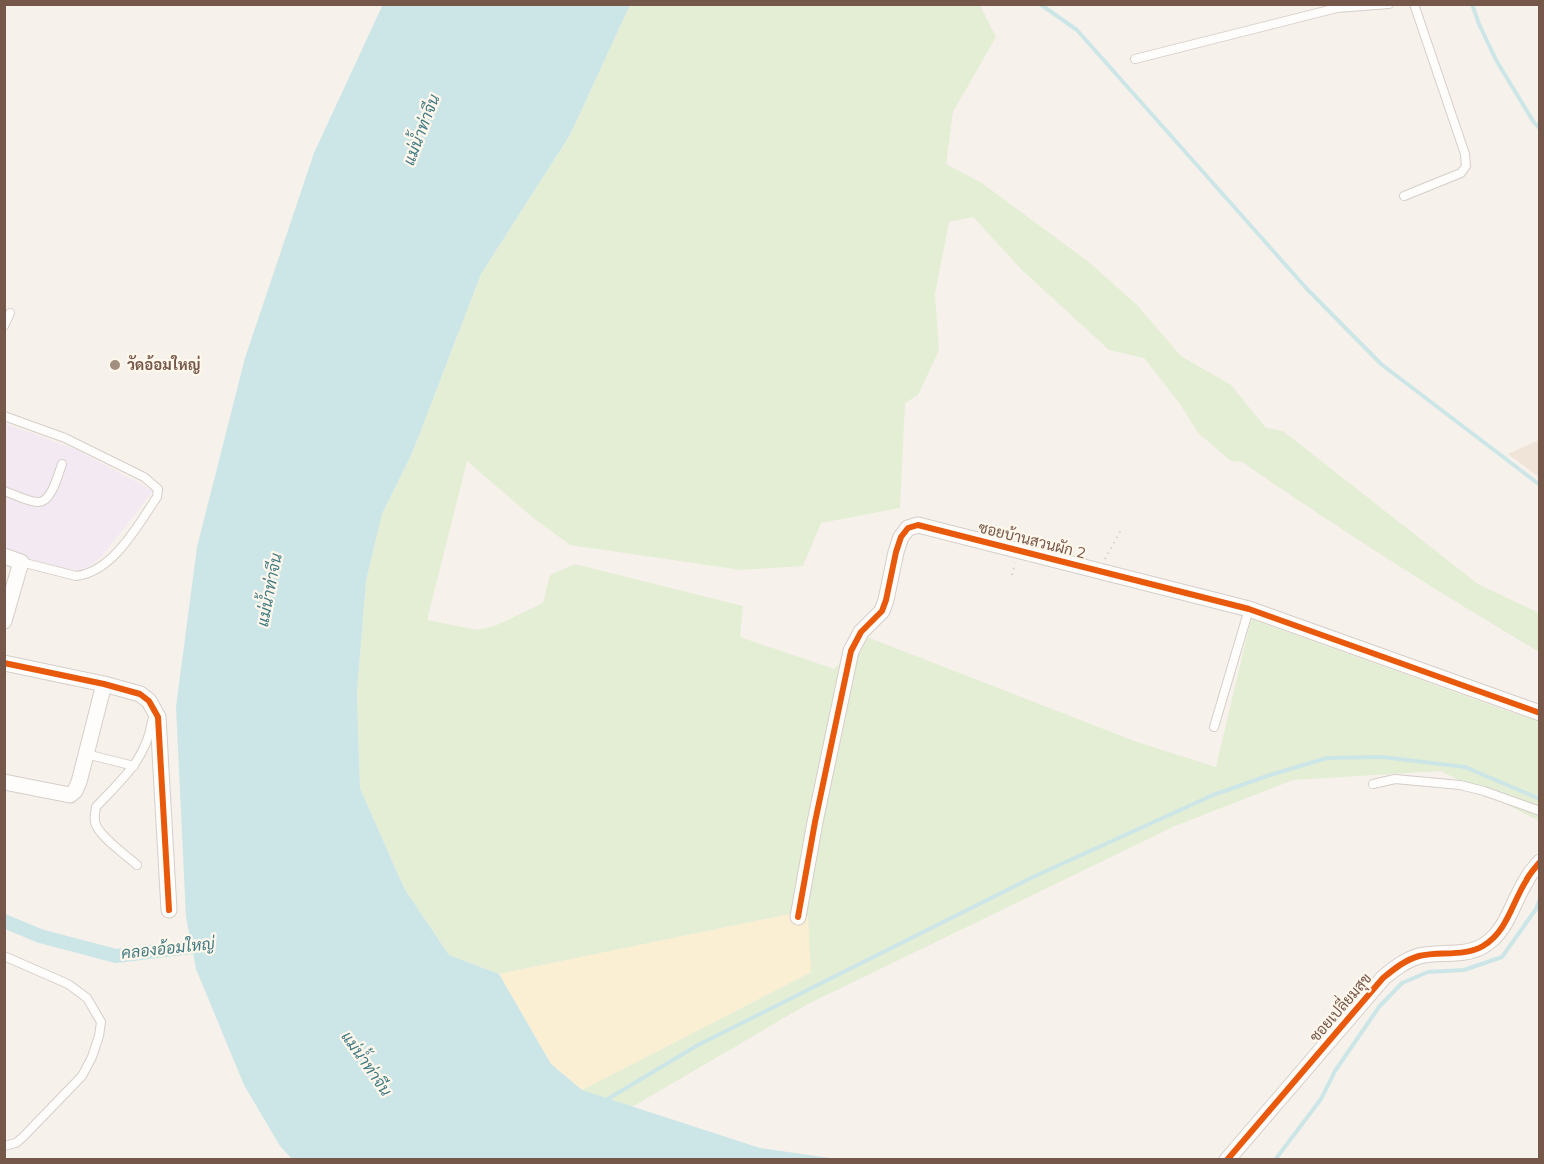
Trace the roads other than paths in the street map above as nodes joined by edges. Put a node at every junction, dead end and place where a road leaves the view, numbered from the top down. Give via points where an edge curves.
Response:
1 (1389, 4) edge
2 (1414, 4) edge
3 (1135, 59) dead end
4 (1404, 196) dead end
5 (10, 313) dead end
6 (4, 326) edge
7 (4, 416) edge
8 (62, 464) dead end
9 (4, 491) edge
10 (4, 556) edge
11 (21, 562) junction
12 (1249, 609) junction
13 (4, 621) edge
14 (4, 663) edge
15 (104, 684) junction
16 (154, 710) junction
17 (1539, 712) edge
18 (1214, 727) dead end
19 (85, 754) junction
20 (134, 766) junction
21 (4, 782) edge
22 (1373, 784) dead end
23 (1539, 811) edge
24 (1539, 862) edge
25 (137, 865) dead end
26 (169, 910) dead end
27 (798, 916) dead end
28 (4, 956) edge
29 (4, 1146) edge
30 (1227, 1160) edge

1 - 3 lane via 1337,8
2 - 4 lane via 1466,166 1461,173
5 - 6 lane
7 - 11 lane via 65,438 144,477 158,489 157,497 127,540 108,560 85,575
8 - 9 lane via 49,496 42,502
10 - 11 street
11 - 13 street
12 - 17 street, ซอยบ้านสวนผัก 2
12 - 18 lane
12 - 27 street, ซอยบ้านสวนผัก 2 via 918,525 908,528 896,552 882,611 861,632 851,651
14 - 15 street
15 - 16 street via 140,694
15 - 19 street
16 - 20 lane via 150,736
16 - 26 street via 158,717
19 - 20 lane
19 - 21 street via 79,782 70,795
20 - 25 lane via 96,807 94,816 106,837
22 - 23 lane via 1395,779 1460,785
24 - 30 street, ซอยเปลี่ยมสุข via 1503,927 1482,947 1418,956 1398,965 1383,978
28 - 29 lane via 68,984 87,998 101,1022 92,1057 82,1076 23,1137

